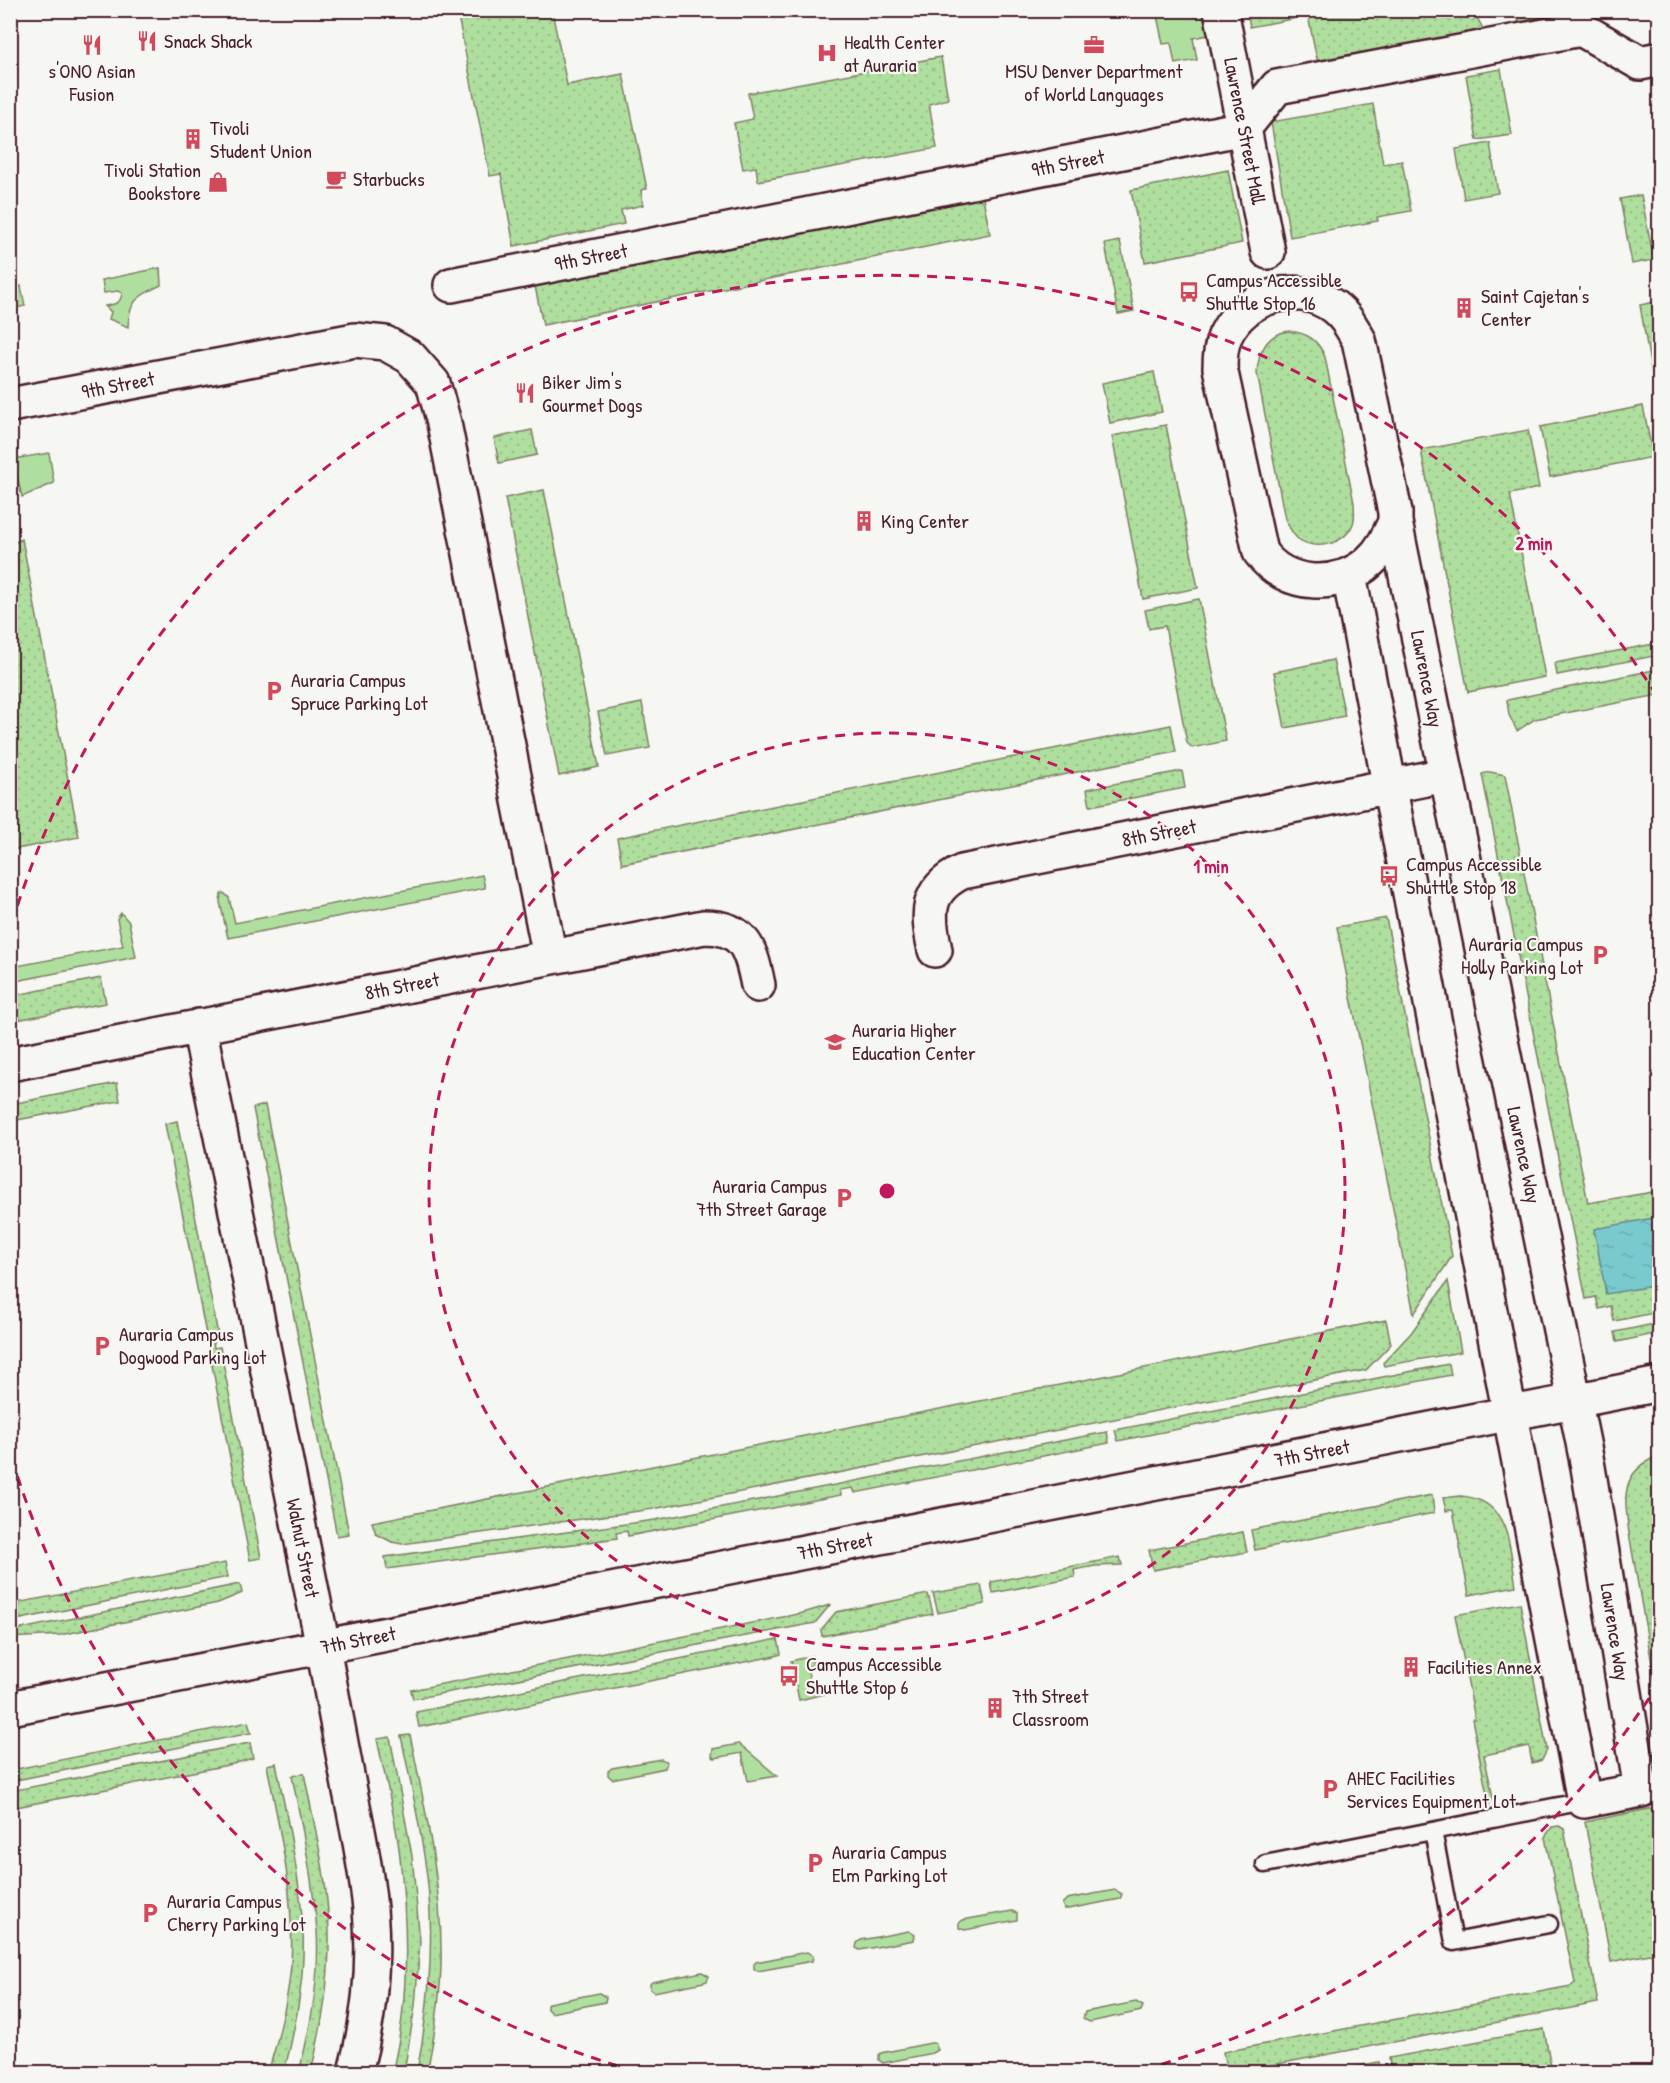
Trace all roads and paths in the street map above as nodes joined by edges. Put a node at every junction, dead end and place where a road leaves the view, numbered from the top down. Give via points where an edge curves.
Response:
1 (1221, 10) edge
2 (1659, 59) edge
3 (1244, 128) junction
4 (1268, 252) dead end
5 (451, 285) dead end
6 (10, 405) edge
7 (1395, 522) junction
8 (1349, 575) junction
9 (1446, 776) junction
10 (1389, 787) junction
11 (936, 950) dead end
12 (550, 957) junction
13 (758, 986) dead end
14 (199, 1026) junction
15 (10, 1064) edge
16 (1659, 1384) edge
17 (1574, 1401) junction
18 (1509, 1414) junction
19 (323, 1647) junction
20 (10, 1708) edge
21 (1650, 1788) edge
22 (1584, 1801) junction
23 (1433, 1831) junction
24 (1265, 1864) dead end
25 (1549, 1924) dead end
26 (355, 2073) edge

1 - 3 street, Lawrence Street Mall
2 - 3 street via 1640,63 1581,29 1277,87
3 - 4 street, Lawrence Street Mall
3 - 5 street, 9th Street
6 - 12 street, 9th Street via 356,340 385,343 410,357 433,383 444,423
7 - 8 street, Lawrence Way via 1378,553
7 - 8 street, Lawrence Way via 1359,340 1351,325 1333,306 1312,296 1288,293 1265,298 1245,310 1225,337 1220,368 1260,552 1269,565 1287,576 1329,581
7 - 9 street, Lawrence Way
8 - 10 street
9 - 10 street, 8th Street
9 - 17 street, Lawrence Way
10 - 11 street, 8th Street via 962,872 940,887 930,908
10 - 18 street
12 - 13 street, 8th Street via 717,927 729,930 745,944 754,961
12 - 14 street, 8th Street
14 - 15 street, 8th Street
14 - 19 street, Walnut Street
16 - 17 street, 7th Street
17 - 18 street, 7th Street
17 - 21 street, Lawrence Way
18 - 19 street, 7th Street
18 - 22 street
19 - 20 street, 7th Street
19 - 26 street, Walnut Street via 370,1910 368,2005
21 - 22 street
22 - 23 lane
23 - 24 lane
23 - 25 lane via 1454,1942

